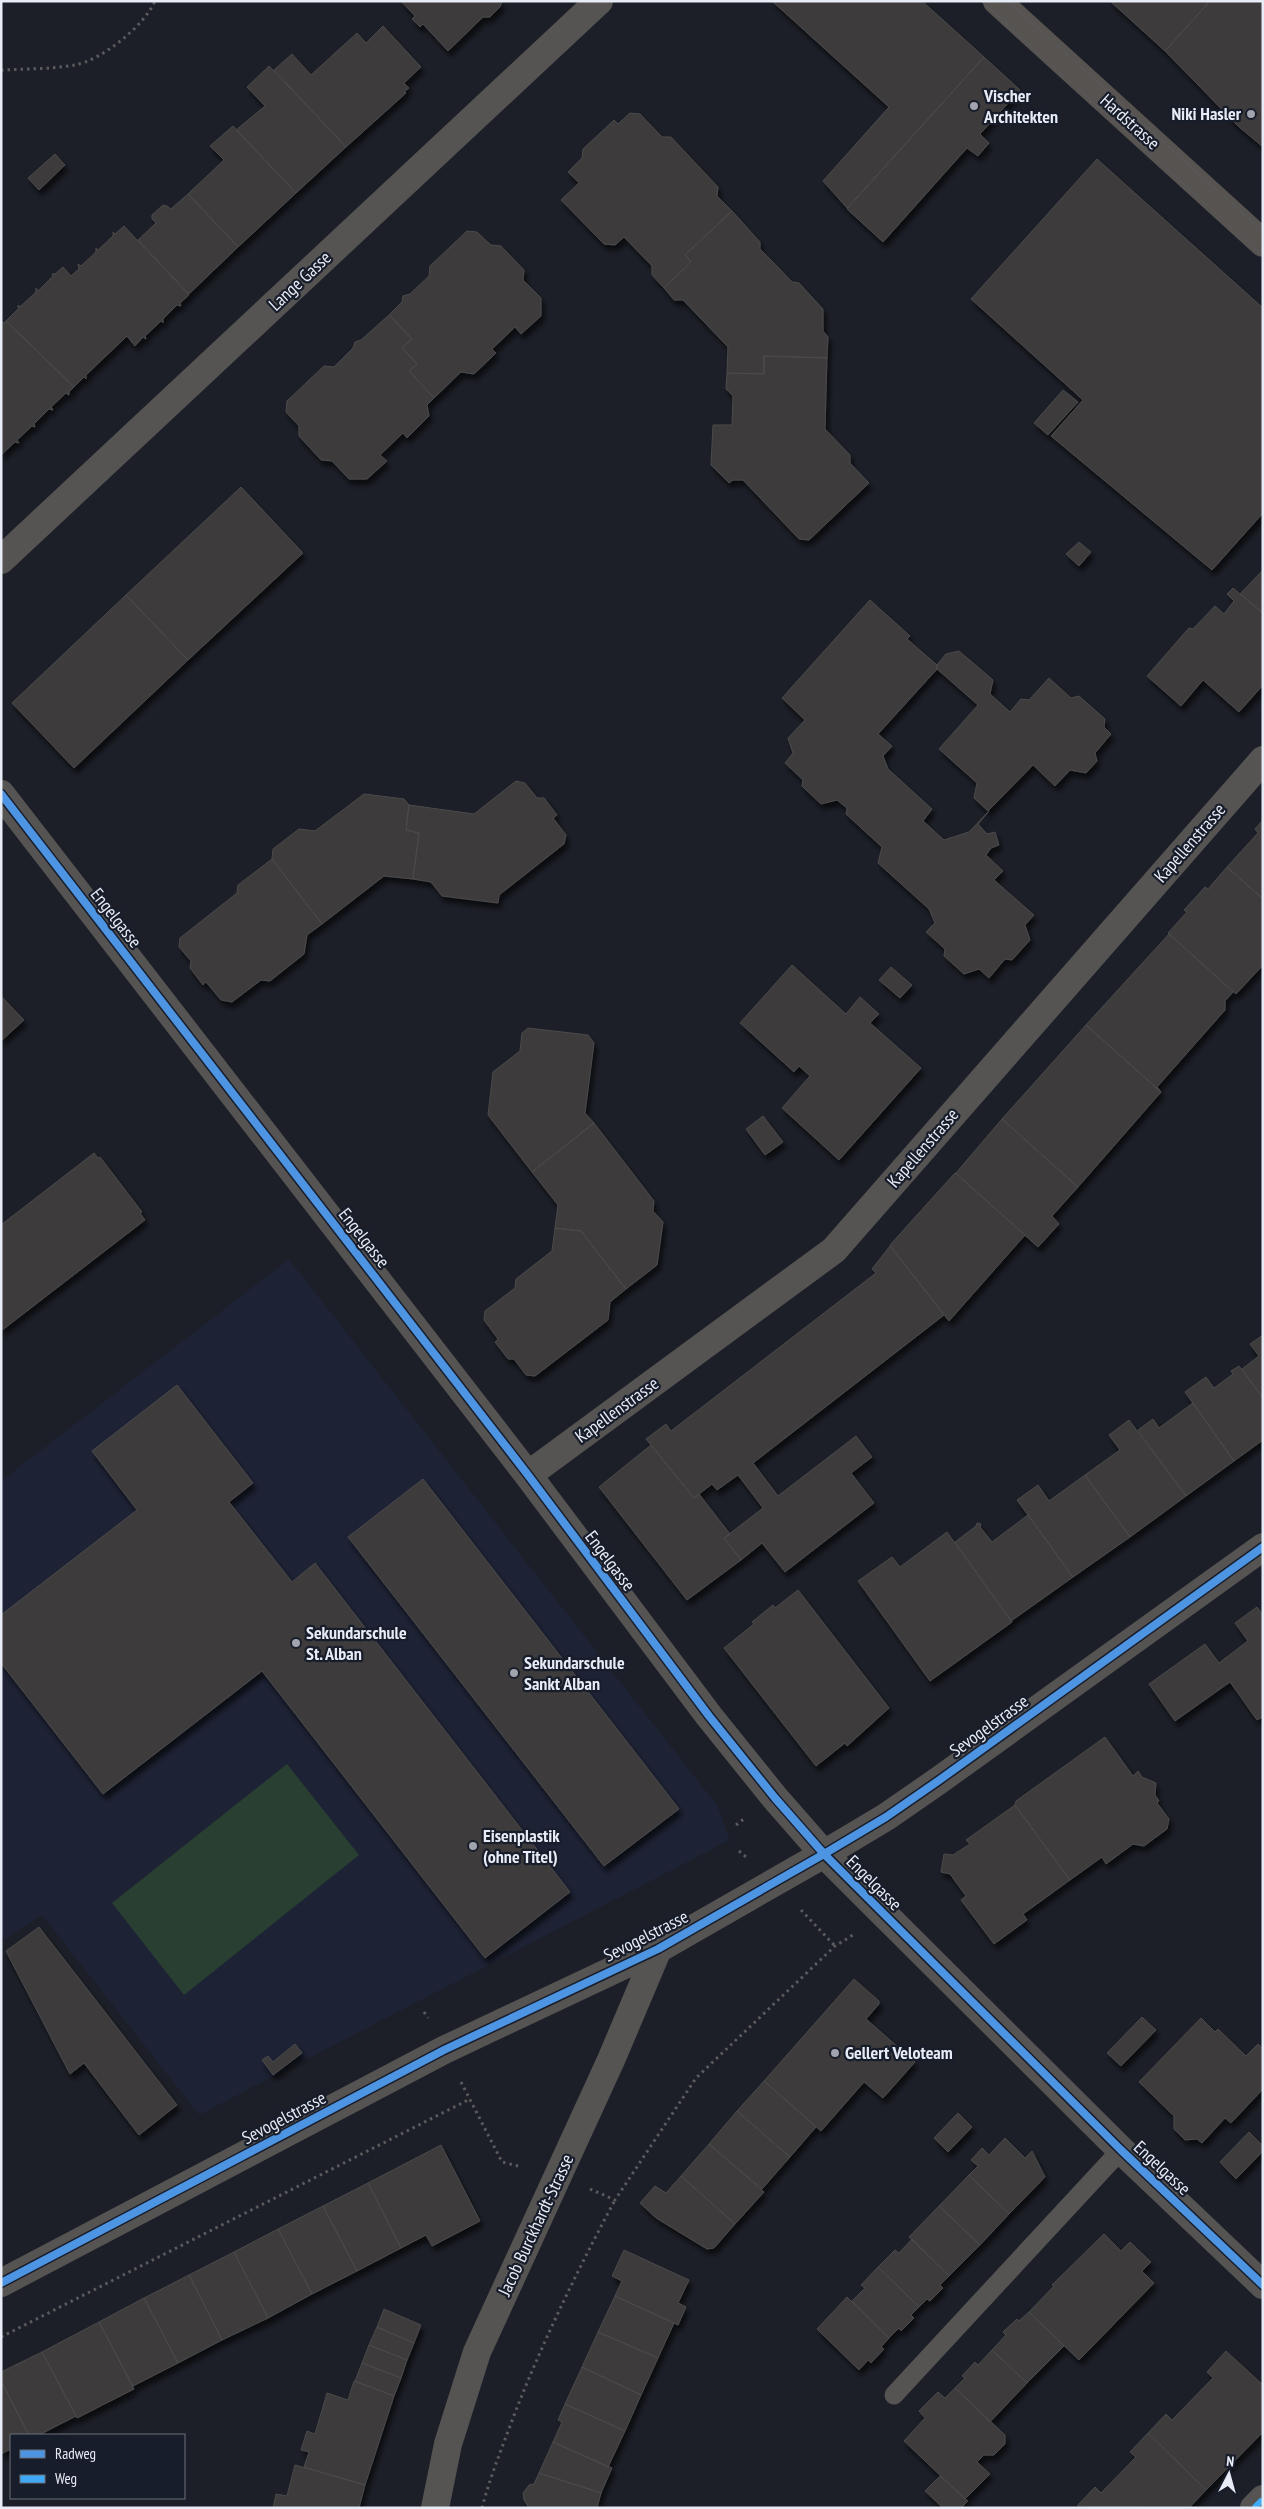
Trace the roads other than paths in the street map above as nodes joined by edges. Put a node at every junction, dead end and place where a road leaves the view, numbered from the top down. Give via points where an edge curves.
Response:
1 (600, 1) edge
2 (997, 1) edge
3 (1263, 243) edge
4 (1, 560) edge
5 (1263, 760) edge
6 (1, 794) edge
7 (528, 1476) junction
8 (1263, 1547) edge
9 (824, 1854) junction
10 (658, 1949) junction
11 (1121, 2150) junction
12 (1, 2283) edge
13 (1263, 2284) edge
14 (894, 2395) dead end
15 (1263, 2499) edge
16 (435, 2508) edge
17 (1254, 2508) edge

1 - 4 street, Lange Gasse
2 - 3 street, Hardstrasse
5 - 7 street, Kapellenstrasse via 834,1250
6 - 7 street, Engelgasse
7 - 9 street, Engelgasse via 709,1716
8 - 9 street, Sevogelstrasse via 938,1781
9 - 10 street, Sevogelstrasse
9 - 11 street, Engelgasse
10 - 12 street, Sevogelstrasse via 444,2050
10 - 16 street, Jacob Burckhardt-Strasse via 603,2078 477,2352 448,2444
11 - 13 street, Engelgasse
11 - 14 lane
15 - 17 street

